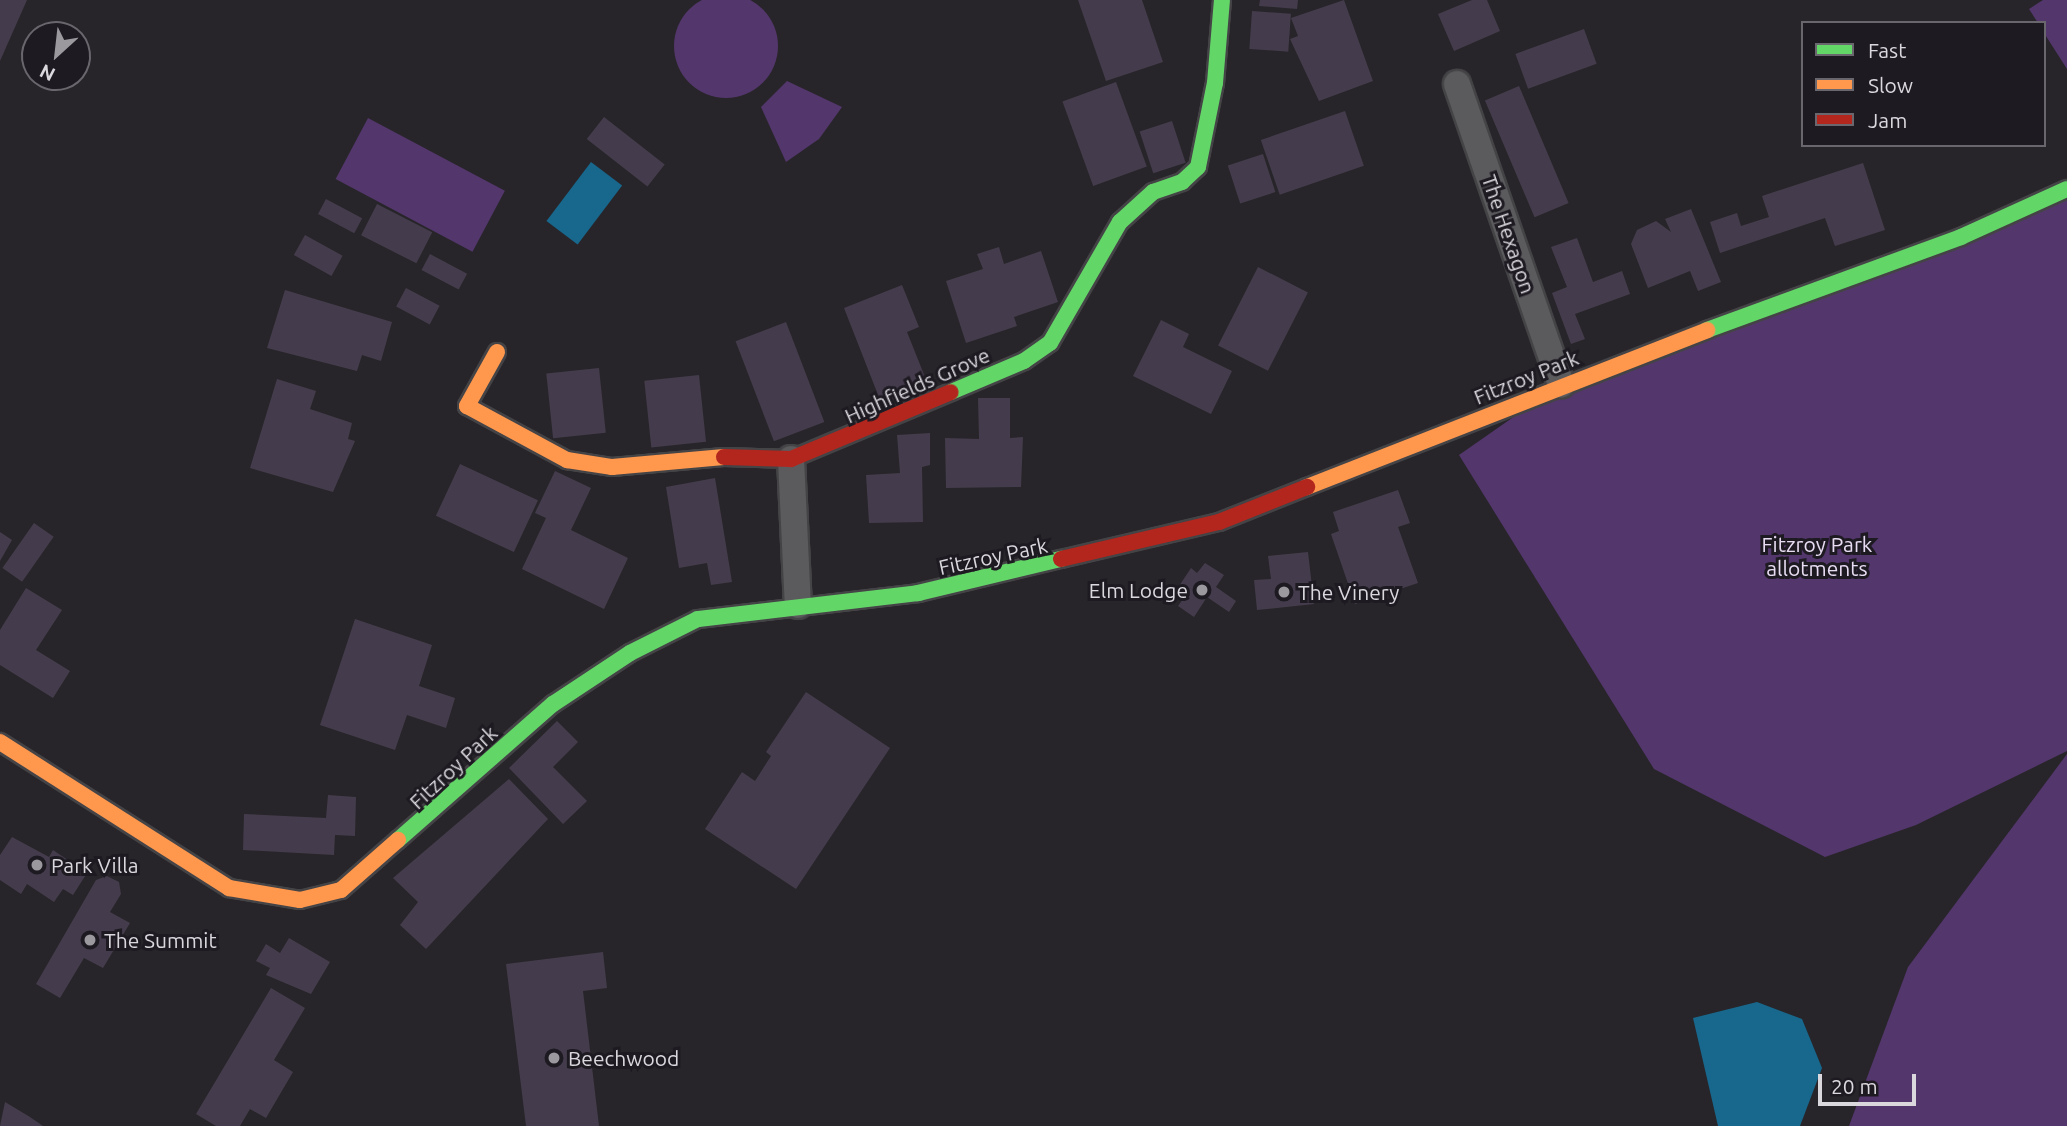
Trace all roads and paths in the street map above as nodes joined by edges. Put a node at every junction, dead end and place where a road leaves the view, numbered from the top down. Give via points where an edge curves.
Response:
1 (1222, 0) edge
2 (1457, 84) dead end
3 (2067, 188) edge
4 (497, 352) dead end
5 (1561, 384) junction
6 (791, 459) junction
7 (798, 605) junction
8 (0, 742) edge

1 - 6 street, Highfields Grove via 1215,83 1198,167 1182,182 1153,192 1120,222 1050,343 1024,360
2 - 5 street, The Hexagon
3 - 5 street, Fitzroy Park via 1961,237
4 - 6 street, Highfields Grove via 467,406 567,460 612,467 737,456
5 - 7 street, Fitzroy Park via 1219,522 918,593
6 - 7 street
7 - 8 street, Fitzroy Park via 698,618 629,653 553,704 341,890 300,900 253,894 195,870

